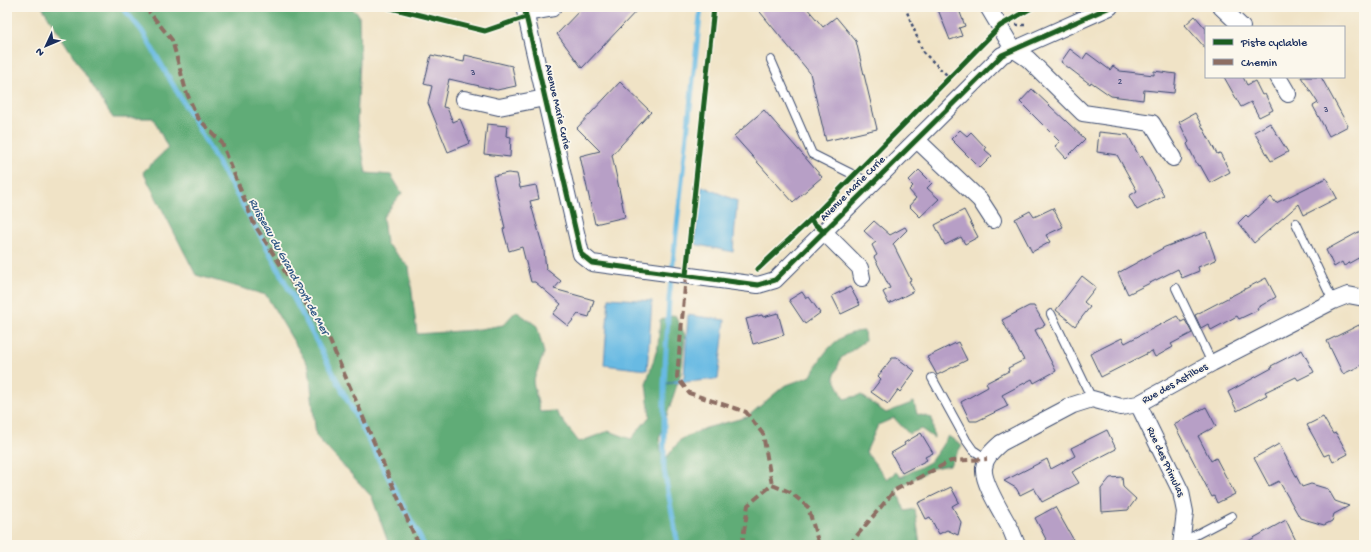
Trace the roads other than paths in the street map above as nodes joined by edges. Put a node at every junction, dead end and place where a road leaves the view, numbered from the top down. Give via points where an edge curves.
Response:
1 (558, 7) edge
2 (988, 7) edge
3 (1110, 7) edge
4 (1221, 7) edge
5 (525, 12) edge
6 (1241, 26) edge
7 (1013, 49) junction
8 (771, 60) dead end
9 (1279, 78) edge
10 (1288, 94) dead end
11 (545, 98) junction
12 (464, 99) dead end
13 (917, 140) junction
14 (1173, 158) dead end
15 (872, 184) junction
16 (993, 220) dead end
17 (1296, 223) dead end
18 (824, 232) junction
19 (862, 278) dead end
20 (1176, 288) dead end
21 (1364, 298) edge
22 (1332, 301) junction
23 (1051, 314) dead end
24 (1212, 363) junction
25 (932, 378) dead end
26 (1092, 399) junction
27 (1138, 404) junction
28 (987, 459) junction
29 (1232, 516) dead end
30 (1182, 544) edge
31 (1017, 545) edge

1 - 5 lane via 554,12
2 - 7 street
3 - 7 street, Avenue Marie Curie
4 - 6 street
5 - 11 street, Avenue Marie Curie
7 - 13 street, Avenue Marie Curie via 1002,55
7 - 14 street via 1028,59 1083,113 1152,123
8 - 15 lane via 812,154
9 - 10 street
11 - 12 street via 499,107
11 - 18 street, Avenue Marie Curie via 582,254 592,263 758,285 775,280
13 - 15 street, Avenue Marie Curie
13 - 16 street via 980,200
15 - 18 street, Avenue Marie Curie
17 - 22 lane
18 - 19 street via 860,268
20 - 24 lane
21 - 22 street, Rue des Astilbes via 1348,295
22 - 24 street, Rue des Astilbes
23 - 26 lane
24 - 27 street, Rue des Astilbes
25 - 28 lane via 966,440 973,450
26 - 27 street, Rue des Astilbes via 1121,407
26 - 28 street via 1073,405 1001,443 991,451
27 - 30 street, Rue des Primulas via 1181,492 1185,512
28 - 31 street via 984,469 985,480
29 - 30 lane

